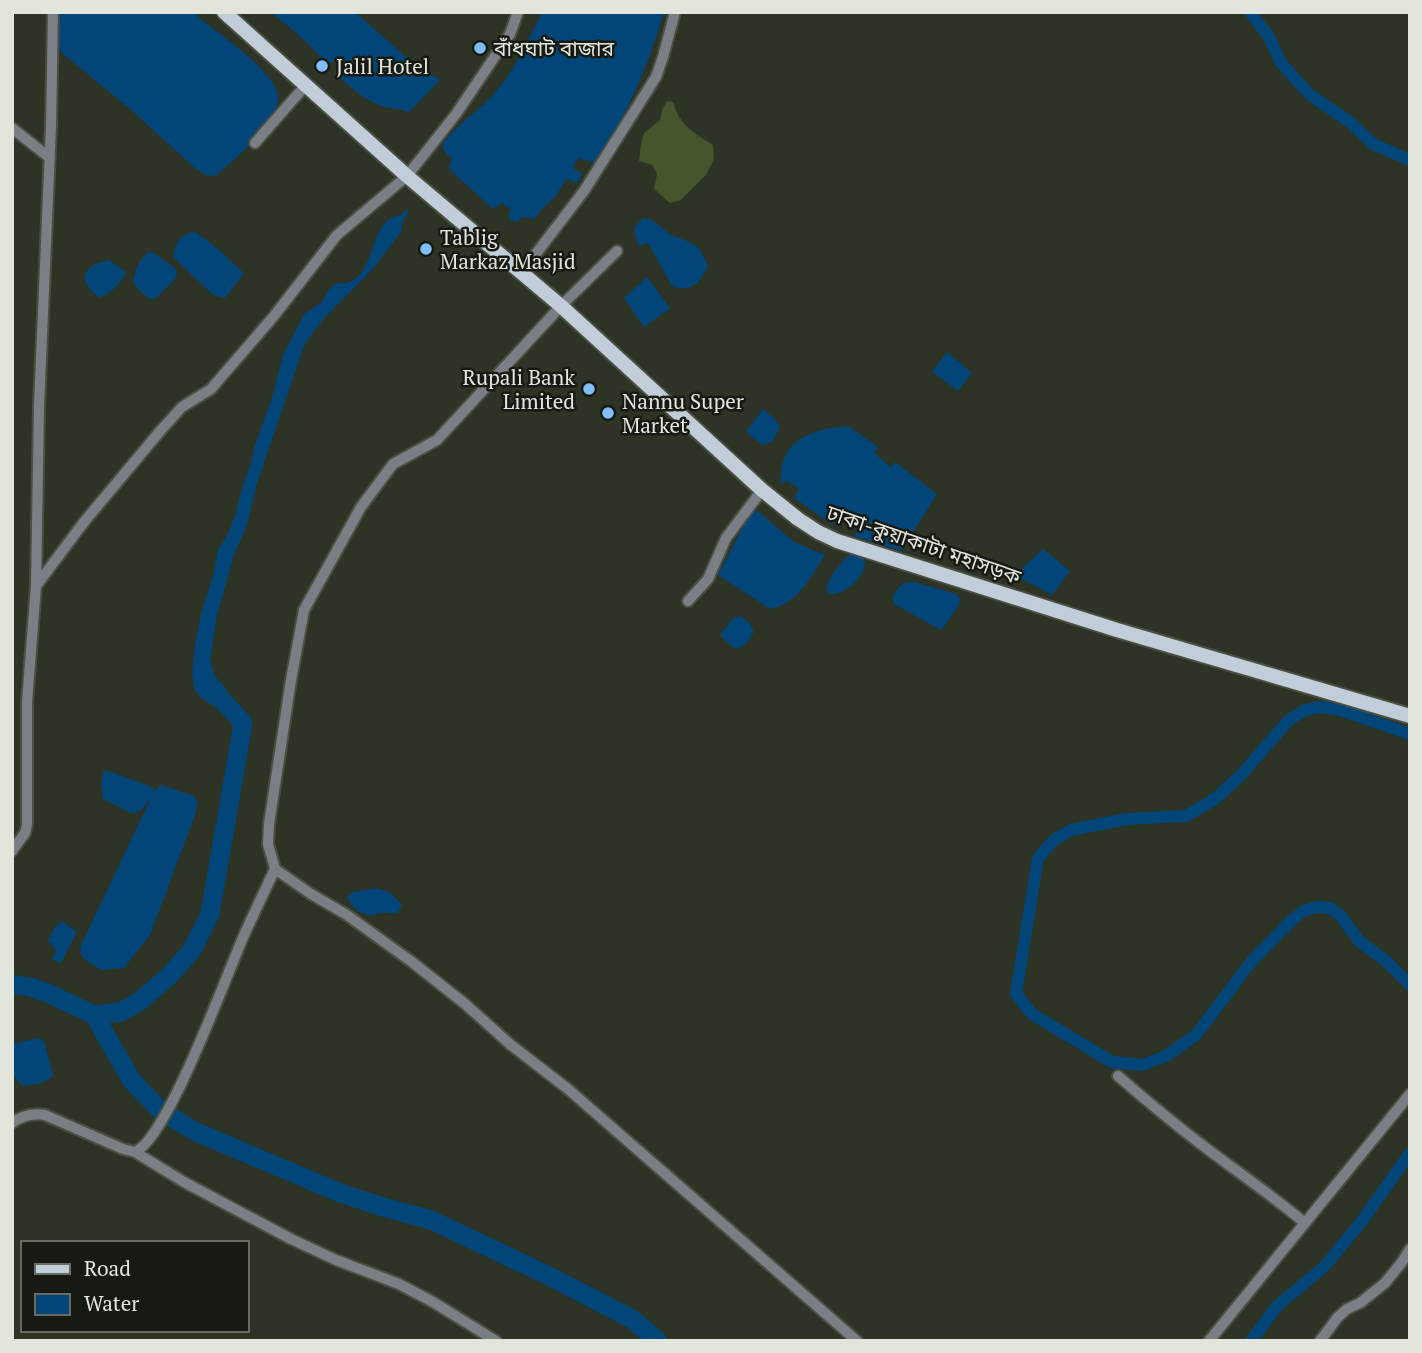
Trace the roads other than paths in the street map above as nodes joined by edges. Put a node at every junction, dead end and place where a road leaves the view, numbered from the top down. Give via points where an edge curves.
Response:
1 (53, 12) edge
2 (225, 12) edge
3 (518, 12) edge
4 (675, 12) edge
5 (305, 86) junction
6 (12, 128) edge
7 (255, 143) dead end
8 (50, 158) junction
9 (407, 176) junction
10 (617, 251) dead end
11 (522, 272) junction
12 (561, 306) junction
13 (762, 489) junction
14 (36, 586) junction
15 (688, 601) dead end
16 (1410, 716) edge
17 (12, 851) edge
18 (275, 869) junction
19 (1118, 1076) dead end
20 (1410, 1094) edge
21 (12, 1123) edge
22 (135, 1152) junction
23 (1305, 1223) junction
24 (1410, 1249) edge
25 (496, 1341) edge
26 (857, 1341) edge
27 (1209, 1341) edge
28 (1320, 1341) edge

1 - 8 street
2 - 5 main road, ঢাকা-কুয়াকাটা মহাসড়ক
3 - 9 street via 510,34 456,114
4 - 11 street via 656,77 584,191
5 - 7 street
5 - 9 main road, ঢাকা-কুয়াকাটা মহাসড়ক
6 - 8 street
8 - 14 street
9 - 11 main road, ঢাকা-কুয়াকাটা মহাসড়ক
9 - 14 street via 337,235 211,388 167,422
10 - 12 street
11 - 12 main road, ঢাকা-কুয়াকাটা মহাসড়ক
12 - 13 main road, ঢাকা-কুয়াকাটা মহাসড়ক
12 - 18 street via 437,440 393,464 361,507 304,610 269,824 268,844
13 - 15 street via 726,538 708,579
13 - 16 main road, ঢাকা-কুয়াকাটা মহাসড়ক via 798,519 837,541
14 - 17 street via 27,702 27,825
18 - 22 street via 180,1089 151,1137
18 - 26 street via 358,923 464,1003
19 - 23 street
20 - 23 street
21 - 22 street via 30,1114 45,1115
22 - 25 street via 291,1239 399,1284
23 - 27 street
24 - 28 street via 1385,1283 1338,1317

